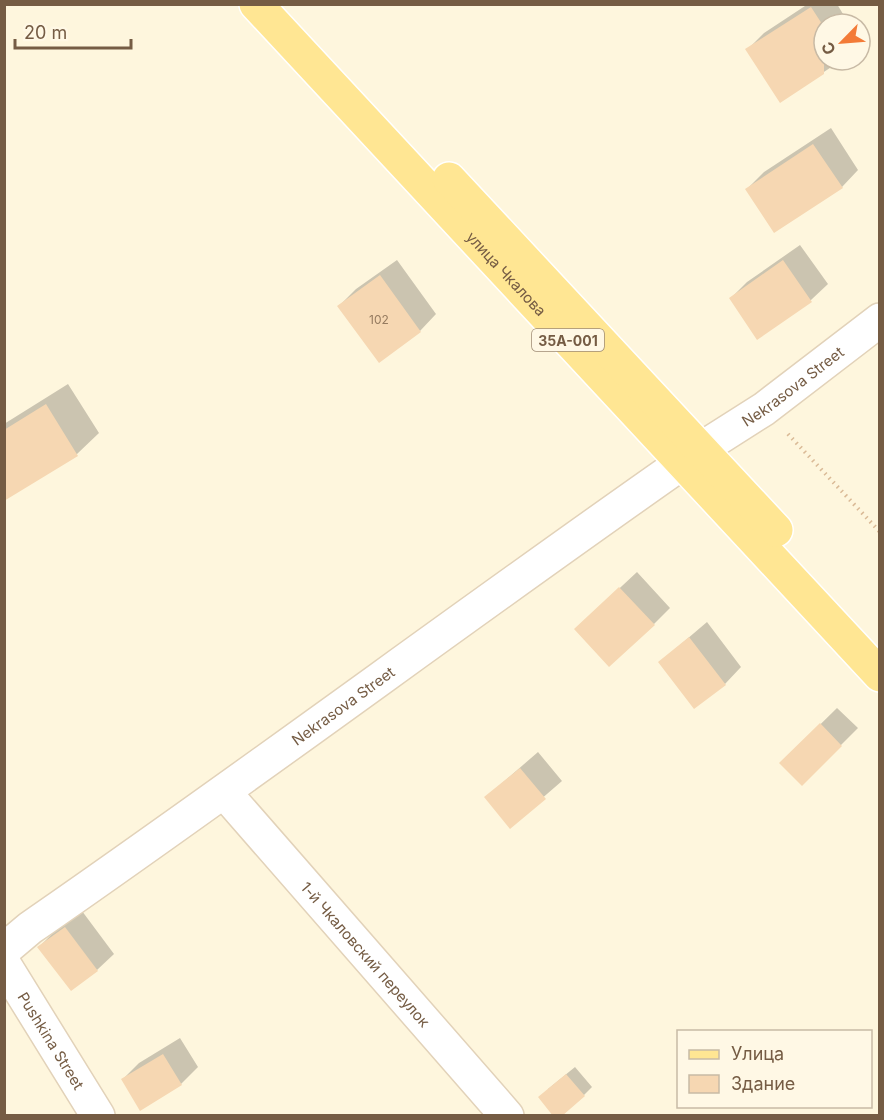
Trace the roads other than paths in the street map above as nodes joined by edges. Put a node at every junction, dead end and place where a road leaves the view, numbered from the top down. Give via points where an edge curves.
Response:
1 (256, 4) edge
2 (287, 4) edge
3 (879, 320) edge
4 (692, 456) junction
5 (879, 641) edge
6 (879, 675) edge
7 (225, 793) junction
8 (4, 950) edge
9 (4, 964) edge
10 (98, 1116) edge
11 (507, 1116) edge

1 - 4 main road, улица Чкалова / 35А-001
2 - 4 main road, улица Чкалова / 35А-001
3 - 4 street, Nekrasova Street via 764,409
4 - 5 main road, улица Чкалова / 35А-001
4 - 6 main road, улица Чкалова / 35А-001
4 - 7 street, Nekrasova Street via 437,635
7 - 8 street, Nekrasova Street
7 - 11 street, 1-й Чкаловский переулок
9 - 10 street, Pushkina Street

